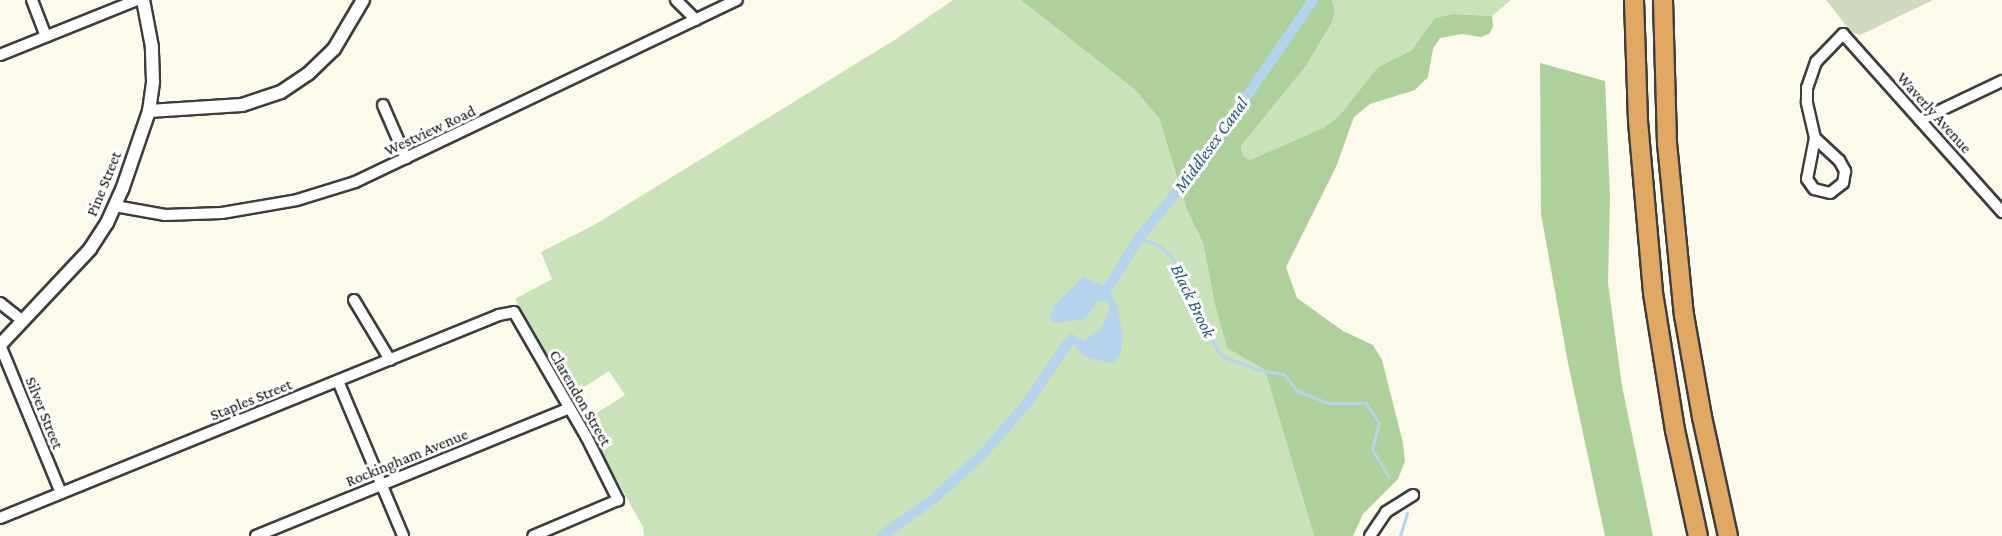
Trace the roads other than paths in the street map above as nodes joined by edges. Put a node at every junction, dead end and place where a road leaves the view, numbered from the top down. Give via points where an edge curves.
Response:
1 (32, 0) edge
2 (137, 0) edge
3 (143, 0) edge
4 (363, 0) edge
5 (676, 0) edge
6 (737, 0) edge
7 (1635, 0) edge
8 (1663, 0) edge
9 (696, 20) junction
10 (46, 36) junction
11 (0, 55) edge
12 (2002, 81) edge
13 (383, 105) dead end
14 (149, 111) junction
15 (1920, 120) junction
16 (1815, 138) junction
17 (406, 158) junction
18 (1997, 199) edge
19 (115, 206) junction
20 (2002, 212) edge
21 (354, 300) dead end
22 (0, 303) edge
23 (514, 312) joint
24 (23, 321) junction
25 (0, 345) edge
26 (390, 360) junction
27 (338, 381) junction
28 (569, 408) junction
29 (382, 485) junction
30 (61, 493) junction
31 (1413, 495) dead end
32 (0, 518) edge
33 (256, 536) edge
34 (402, 536) edge
35 (533, 536) edge
36 (1370, 536) edge
37 (1698, 536) edge
38 (1728, 536) edge

1 - 10 street
2 - 10 street
3 - 14 street, Pine Street via 153,61
4 - 14 street via 334,48 308,74 282,92 242,105
5 - 9 street
6 - 9 street, Westview Road
7 - 37 highway via 1638,121 1653,293 1673,419
8 - 38 highway via 1667,143 1684,315 1708,452
9 - 17 street, Westview Road
10 - 11 street
12 - 15 street
13 - 17 street
14 - 19 street, Pine Street
15 - 16 street, Waverly Avenue via 1843,34 1823,52 1810,75 1807,102
15 - 18 street, Waverly Avenue
16 - 16 street via 1807,179 1814,189 1830,193 1840,187 1845,171 1842,163
17 - 19 street, Westview Road via 334,188 247,210 165,215
18 - 20 street, Waverly Avenue
19 - 24 street, Pine Street via 90,249
21 - 26 street
22 - 24 street
23 - 26 street, Staples Street
23 - 28 street, Clarendon Street
24 - 25 street, Pine Street
25 - 30 street, Silver Street
26 - 27 street, Staples Street
27 - 29 street
27 - 30 street, Staples Street
28 - 29 street, Rockingham Avenue
28 - 35 street, Clarendon Street via 618,500
29 - 33 street, Rockingham Avenue
29 - 34 street
30 - 32 street, Staples Street
31 - 36 street via 1386,512

